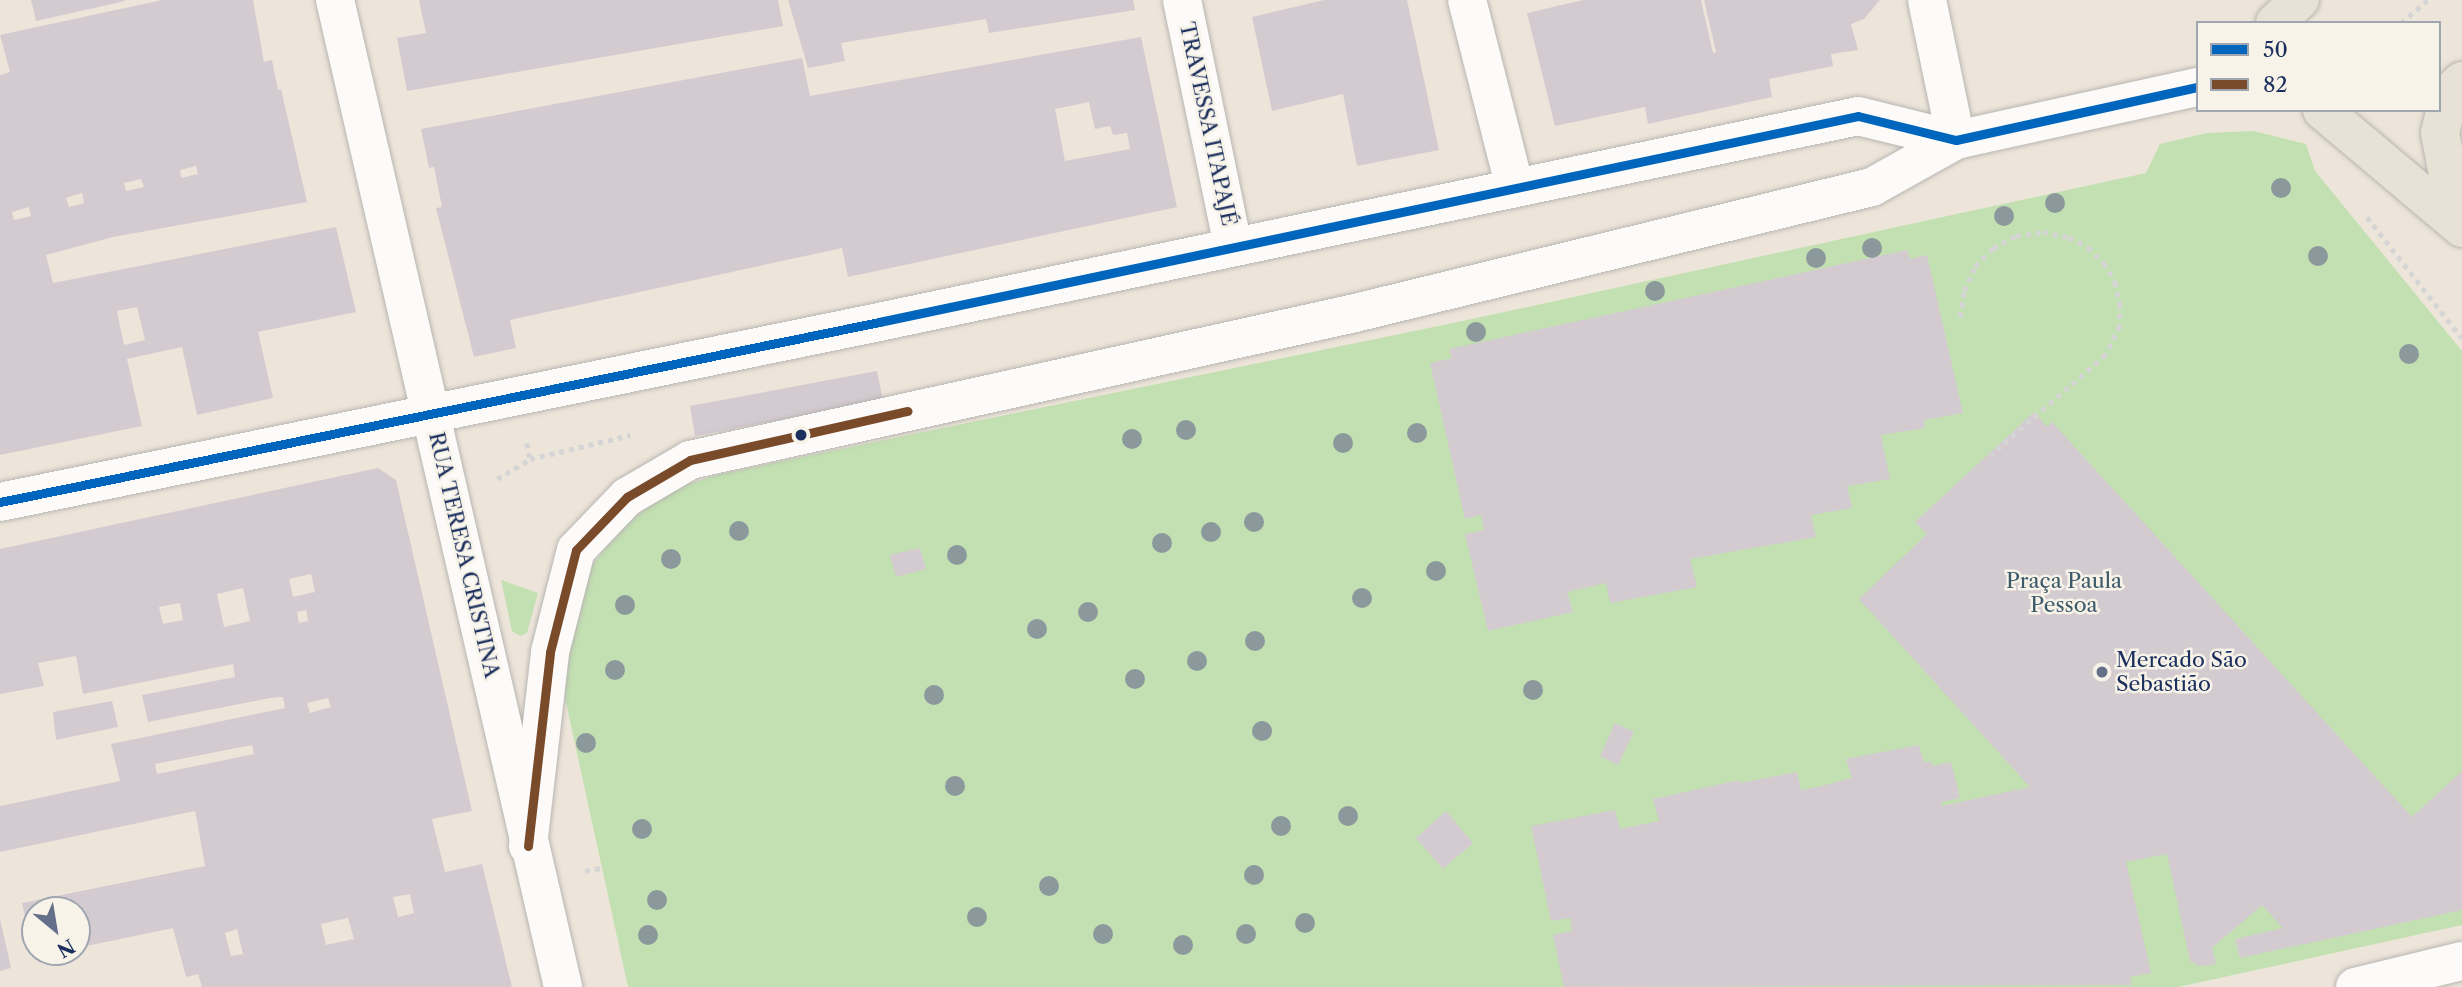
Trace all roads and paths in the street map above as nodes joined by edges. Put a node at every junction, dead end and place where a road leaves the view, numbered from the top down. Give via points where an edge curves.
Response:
1 (335, 0) edge
2 (1182, 0) edge
3 (1467, 0) edge
4 (1927, 0) edge
5 (2300, 0) edge
6 (2427, 0) edge
7 (2277, 21) edge
8 (2403, 21) edge
9 (2462, 81) edge
10 (2196, 87) edge
11 (2324, 112) edge
12 (1956, 140) junction
13 (1515, 188) junction
14 (2365, 214) dead end
15 (2462, 220) edge
16 (2462, 228) edge
17 (1233, 247) junction
18 (1960, 317) dead end
19 (2462, 338) edge
20 (432, 414) junction
21 (638, 433) dead end
22 (526, 438) dead end
23 (1991, 455) dead end
24 (530, 459) junction
25 (490, 483) dead end
26 (0, 502) edge
27 (528, 846) junction
28 (2462, 961) edge
29 (562, 987) edge
30 (2355, 987) edge

1 - 20 street, RUA TERESA CRISTINA
2 - 17 street, TRAVESSA ITAPAJÉ
3 - 13 street
4 - 12 street
5 - 7 main road
6 - 8 path
9 - 15 main road via 2450,92 2440,133
10 - 12 street
11 - 16 main road
12 - 13 street via 1858,116
12 - 27 street via 1872,187 1355,313 690,460 627,497 576,550 550,652
13 - 17 street
14 - 19 path
17 - 20 street
18 - 23 path via 1975,266 1993,248 2016,236 2043,232 2088,247 2115,282 2120,304 2120,326 2112,347
20 - 26 street
20 - 27 street, RUA TERESA CRISTINA
21 - 24 path
22 - 24 path
24 - 25 path
27 - 29 street, RUA TERESA CRISTINA
28 - 30 street

